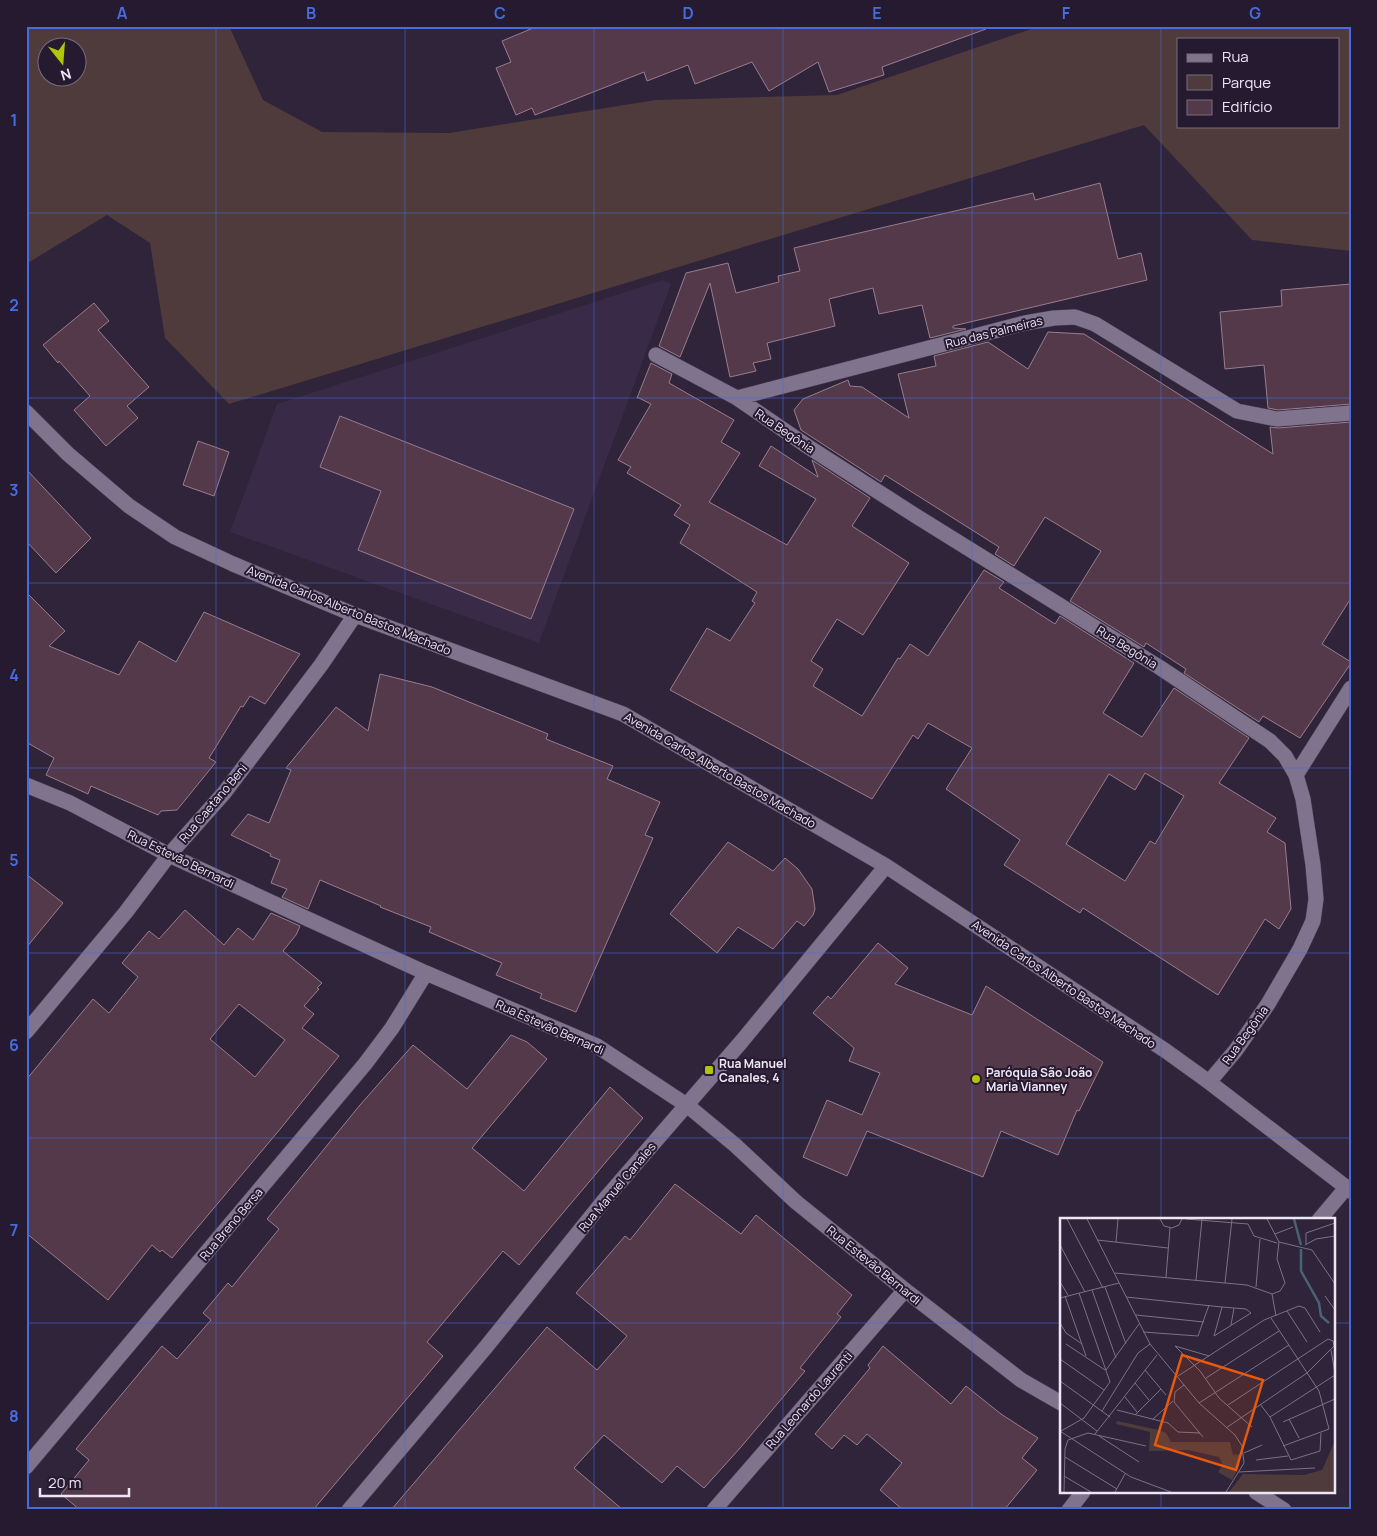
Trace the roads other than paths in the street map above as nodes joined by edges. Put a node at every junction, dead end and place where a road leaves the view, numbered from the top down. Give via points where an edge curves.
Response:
1 (656, 355) dead end
2 (737, 398) junction
3 (26, 412) edge
4 (1351, 413) edge
5 (355, 615) junction
6 (1351, 688) edge
7 (1296, 775) junction
8 (26, 785) edge
9 (168, 855) junction
10 (886, 866) junction
11 (426, 973) junction
12 (26, 1032) edge
13 (1209, 1082) junction
14 (688, 1106) junction
15 (1348, 1189) edge
16 (1322, 1218) edge
17 (905, 1290) junction
18 (1060, 1402) edge
19 (26, 1467) edge
20 (1081, 1494) edge
21 (1259, 1494) edge
22 (349, 1510) edge
23 (714, 1510) edge
24 (1069, 1510) edge
25 (1284, 1510) edge

1 - 2 street, Rua Begônia
2 - 4 street, Rua das Palmeiras via 1025,323 1075,317 1096,324 1237,411 1277,419
2 - 7 street, Rua Begônia via 1270,741 1285,756
3 - 5 street, Avenida Carlos Alberto Bastos Machado via 68,454 129,506 176,537
5 - 9 street, Rua Caetano Beni via 224,793
5 - 10 street, Avenida Carlos Alberto Bastos Machado via 623,714
6 - 7 street
7 - 13 street, Rua Begônia via 1313,865 1316,899 1313,921 1268,1004
8 - 9 street, Rua Estevão Bernardi via 70,803
9 - 11 street, Rua Estevão Bernardi
9 - 12 street, Rua Caetano Beni via 126,912
10 - 13 street, Avenida Carlos Alberto Bastos Machado
10 - 14 street, Rua Manuel Canales
11 - 14 street, Rua Estevão Bernardi via 597,1046
11 - 19 street, Rua Breno Bersa via 365,1064
13 - 15 street, Avenida Carlos Alberto Bastos Machado
14 - 17 street, Rua Estevão Bernardi via 796,1202
14 - 22 street, Rua Manuel Canales via 606,1198
15 - 16 street
17 - 18 street, Rua Estevão Bernardi via 1021,1380
17 - 23 street, Rua Leonardo Laurenti
20 - 24 street
21 - 25 street

